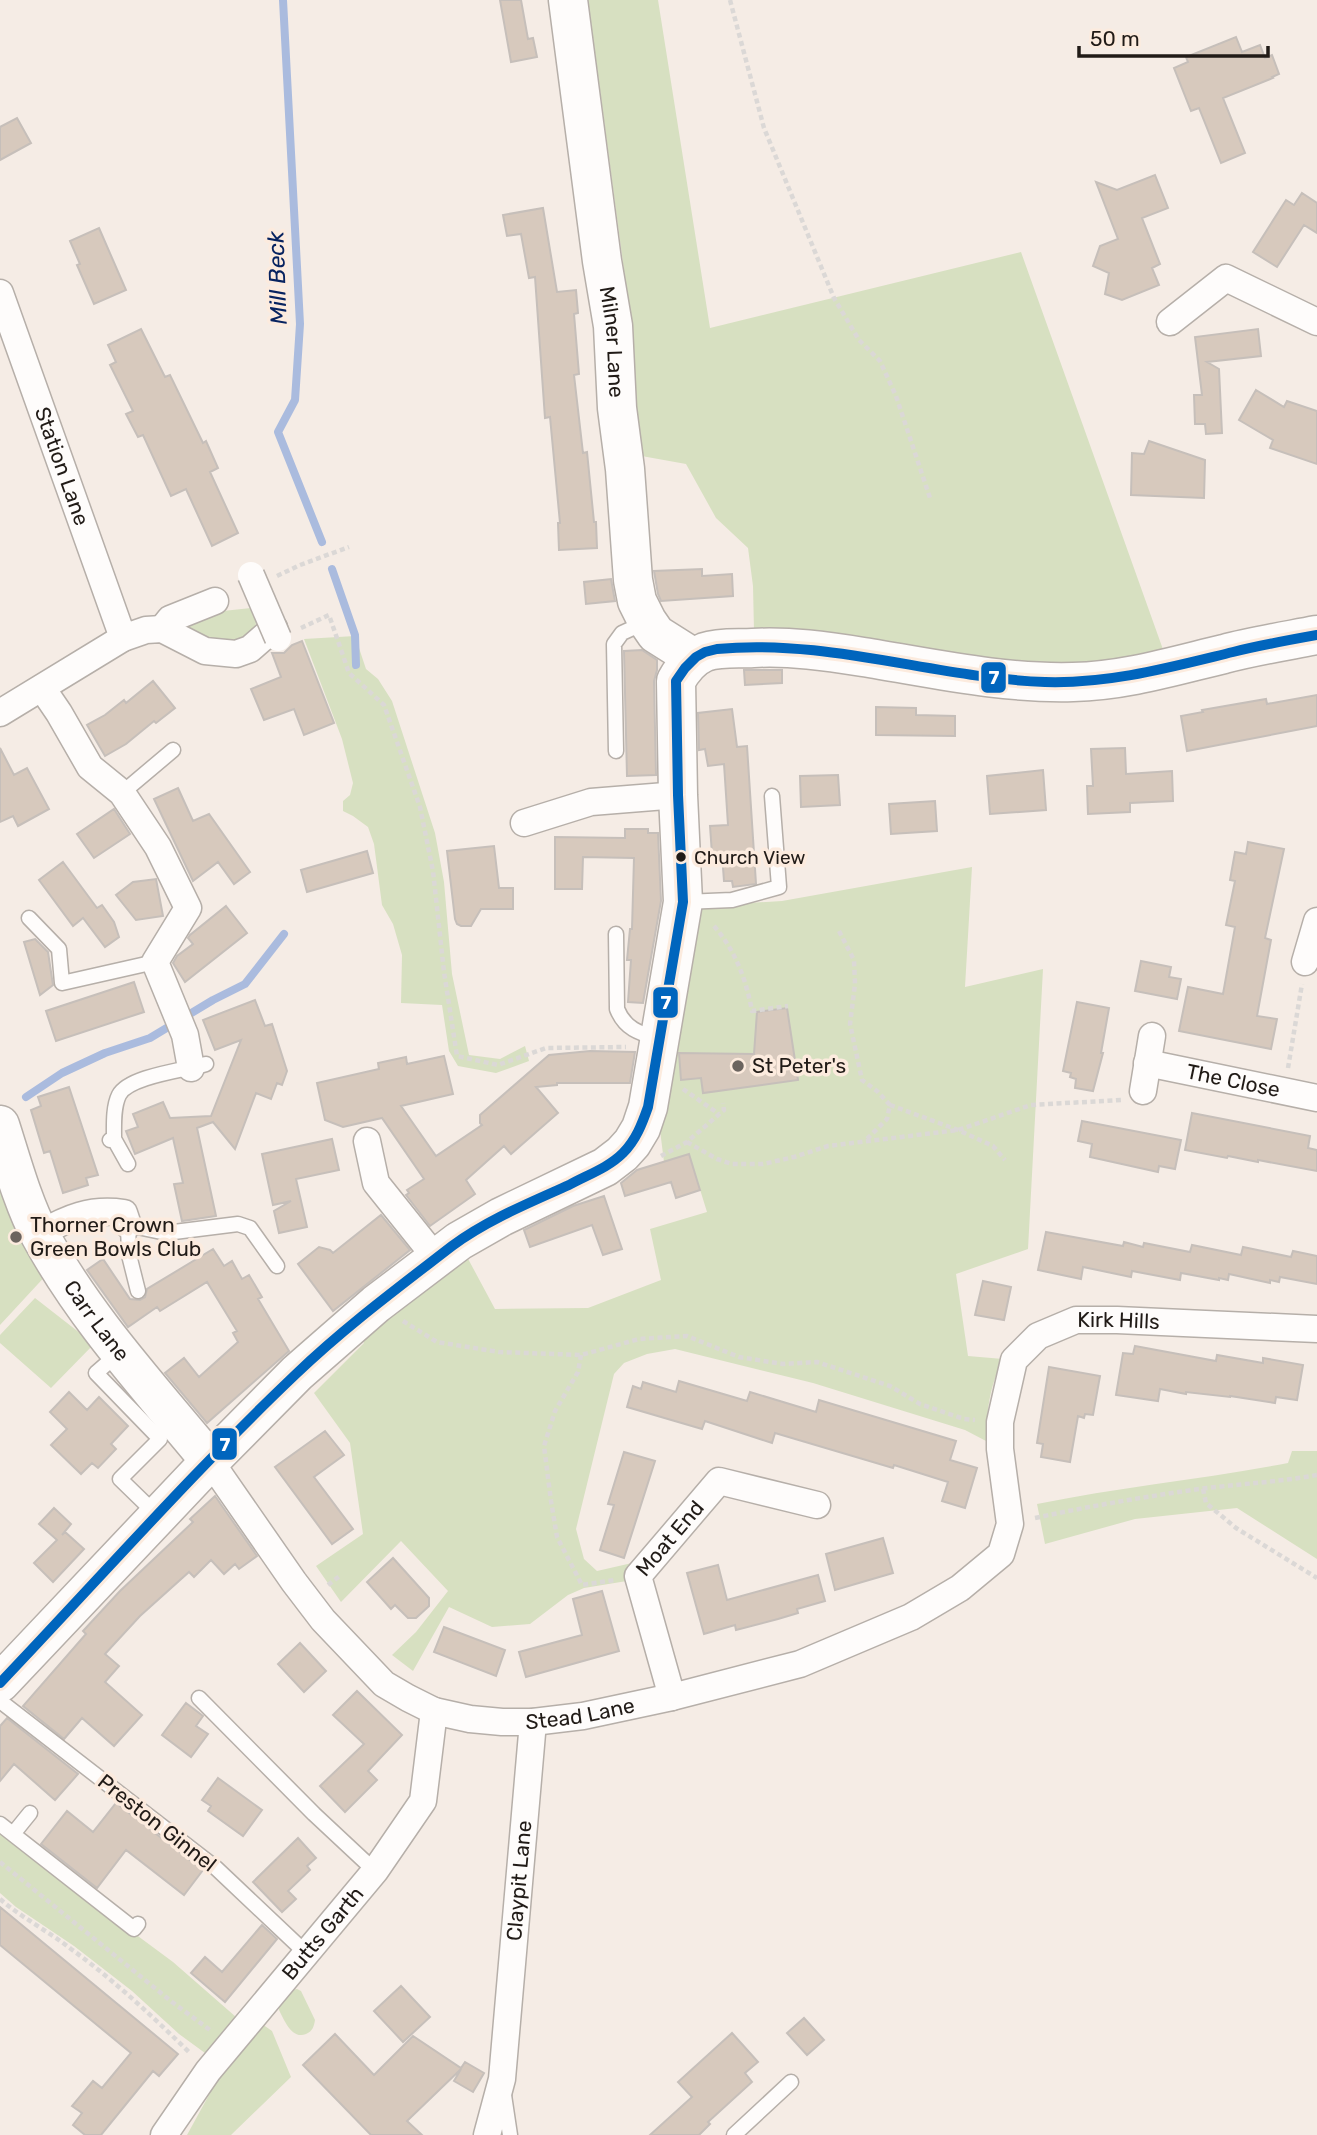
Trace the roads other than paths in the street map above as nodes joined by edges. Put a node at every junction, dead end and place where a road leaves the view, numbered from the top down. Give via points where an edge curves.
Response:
1 (568, 0) edge
2 (0, 293) edge
3 (1170, 322) dead end
4 (1317, 322) edge
5 (261, 577) road end
6 (215, 601) dead end
7 (647, 621) junction
8 (162, 629) junction
9 (1317, 635) edge
10 (123, 638) junction
11 (694, 658) junction
12 (42, 688) junction
13 (0, 713) edge
14 (173, 750) dead end
15 (616, 751) dead end
16 (122, 793) junction
17 (678, 795) junction
18 (772, 796) dead end
19 (524, 823) dead end
20 (683, 902) junction
21 (29, 918) dead end
22 (1317, 921) edge
23 (617, 934) dead end
24 (155, 962) junction
25 (1306, 962) road end
26 (1152, 1036) dead end
27 (659, 1043) junction
28 (1147, 1063) junction
29 (199, 1066) joint
30 (1143, 1091) road end
31 (1317, 1098) edge
32 (0, 1125) edge
33 (368, 1141) dead end
34 (128, 1164) dead end
35 (128, 1225) junction
36 (39, 1234) junction
37 (436, 1258) junction
38 (277, 1266) dead end
39 (138, 1291) dead end
40 (1317, 1329) edge
41 (120, 1352) junction
42 (210, 1461) junction
43 (817, 1505) dead end
44 (158, 1516) junction
45 (1010, 1524) joint
46 (0, 1683) edge
47 (672, 1697) junction
48 (199, 1698) dead end
49 (0, 1701) edge
50 (434, 1711) junction
51 (533, 1722) junction
52 (30, 1813) dead end
53 (0, 1824) edge
54 (13, 1834) junction
55 (375, 1871) junction
56 (138, 1924) dead end
57 (307, 1954) junction
58 (502, 2079) junction
59 (792, 2082) dead end
60 (164, 2135) edge
61 (487, 2135) edge
62 (510, 2135) edge
63 (734, 2135) edge

1 - 7 street, Milner Lane via 613,326 633,580
2 - 10 street, Station Lane
3 - 4 street via 1226,278
5 - 8 street, bridge via 276,633 250,649 236,654 205,652
6 - 8 street via 170,619
7 - 11 street, Milner Lane via 656,634
7 - 15 lane via 622,633 614,644
8 - 10 street
9 - 11 street via 1127,677 1075,682 988,677 814,649 722,649
10 - 12 street
11 - 17 street via 676,681
12 - 13 street
12 - 16 street via 90,767
14 - 16 lane
16 - 24 street via 158,847 188,908
17 - 19 street via 591,802
17 - 20 street
18 - 20 lane via 779,887 732,900
20 - 27 street
21 - 24 lane via 59,949 62,983
22 - 25 street
23 - 27 lane via 617,1009 628,1027
24 - 29 street
26 - 28 street
27 - 37 street via 648,1107 641,1128 622,1154 605,1167 501,1217
28 - 30 street
28 - 31 street, The Close
29 - 34 lane via 137,1081 124,1089 117,1103 112,1139
32 - 36 street, Carr Lane
33 - 37 street via 376,1183
35 - 36 street via 124,1213 105,1210 69,1218
35 - 38 lane via 166,1233 238,1224 250,1227
35 - 39 lane via 129,1255
36 - 41 street, Carr Lane via 90,1316
37 - 42 street via 297,1373
40 - 45 street, Kirk Hills via 1076,1320 1038,1336 1014,1360 1000,1422
41 - 42 street, Carr Lane
41 - 44 lane via 96,1373 160,1439 120,1479
42 - 44 street
42 - 50 street, Stead Lane via 323,1620 384,1684
43 - 47 street, Moat End via 719,1481 638,1577
44 - 46 street
45 - 47 street, Stead Lane via 1000,1554 960,1588 911,1617 800,1664
47 - 51 street, Stead Lane
48 - 55 lane
49 - 57 lane, Preston Ginnel via 216,1868
50 - 51 street, Stead Lane via 470,1719
50 - 55 street, Butts Garth via 423,1801
51 - 58 street, Claypit Lane
52 - 54 lane
53 - 54 lane
54 - 56 lane via 134,1929
55 - 57 street, Butts Garth
57 - 60 street, Butts Garth via 208,2071
58 - 61 street, Claypit Lane
58 - 62 lane
59 - 63 lane

